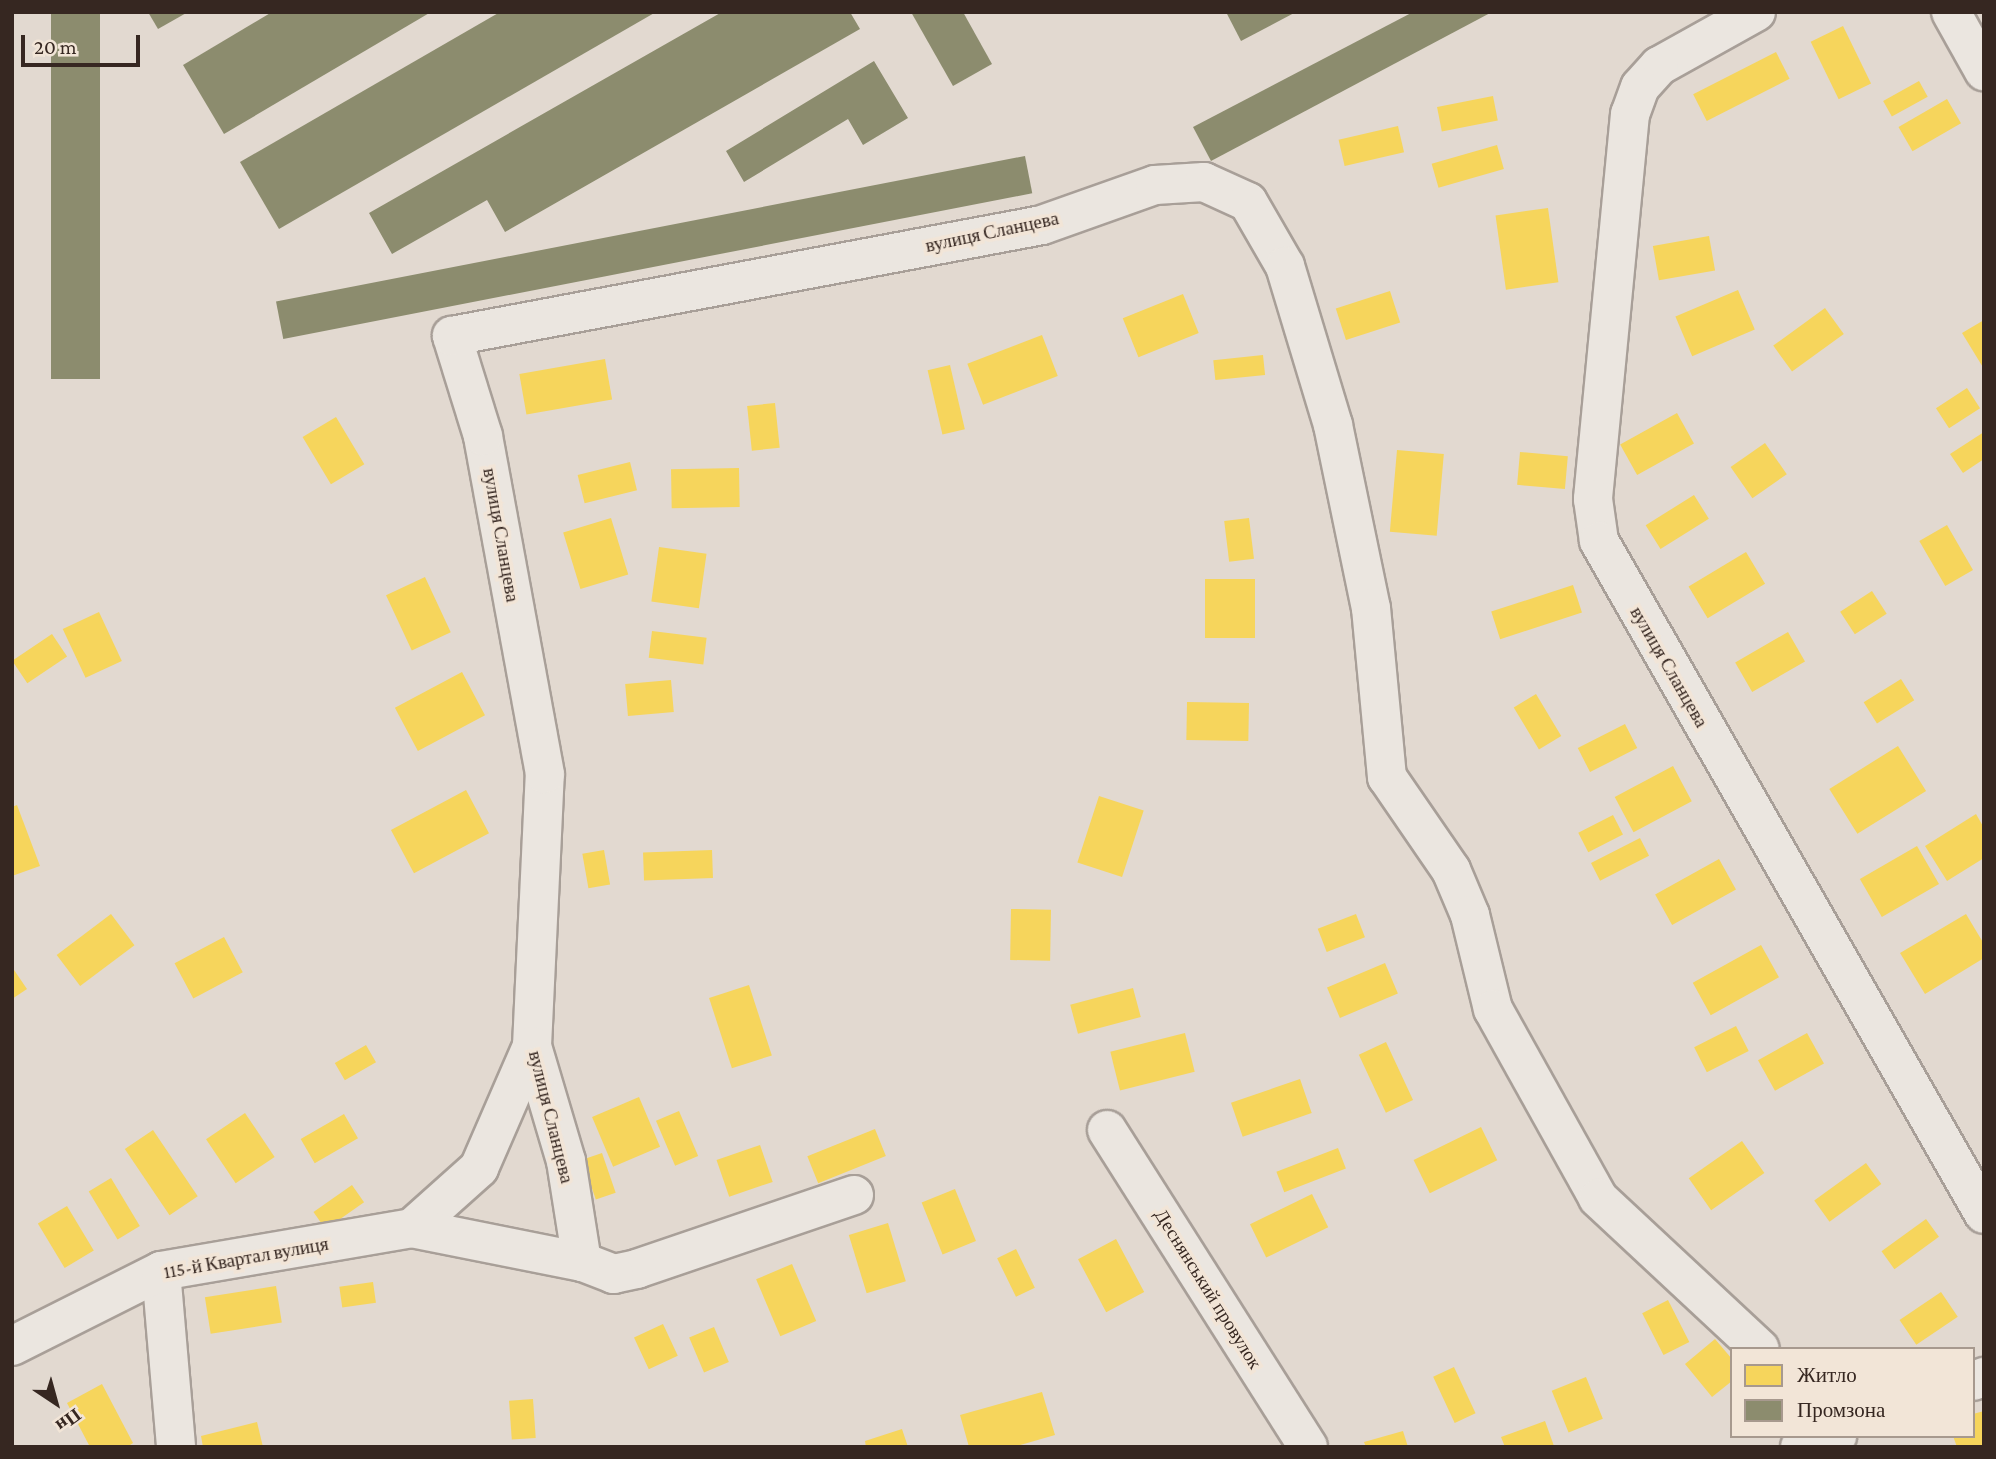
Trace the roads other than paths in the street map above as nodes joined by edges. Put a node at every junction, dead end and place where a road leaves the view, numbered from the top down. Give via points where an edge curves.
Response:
1 (1756, 12) edge
2 (1951, 12) edge
3 (1984, 71) edge
4 (532, 1046) junction
5 (1107, 1130) dead end
6 (855, 1195) dead end
7 (1984, 1214) edge
8 (412, 1228) junction
9 (582, 1262) junction
10 (161, 1271) junction
11 (12, 1346) edge
12 (1758, 1347) edge
13 (1830, 1438) edge
14 (176, 1447) edge
15 (1308, 1447) edge
16 (1800, 1447) edge

1 - 7 street, вулиця Сланцева via 1659,66 1640,87 1630,114 1592,499 1599,541
2 - 3 street
4 - 8 street via 479,1168
4 - 9 street, вулиця Сланцева via 566,1161
4 - 12 street, вулиця Сланцева via 545,774 483,436 452,336 1042,225 1155,185 1204,182 1248,202 1285,266 1333,425 1371,608 1387,777 1451,870 1470,915 1493,1009 1598,1199
5 - 15 street, Деснянський провулок
6 - 9 street via 637,1269 614,1274
8 - 9 street, 115-й Квартал вулиця
8 - 10 street, 115-й Квартал вулиця
10 - 11 street, 115-й Квартал вулиця
10 - 14 street
13 - 16 street

